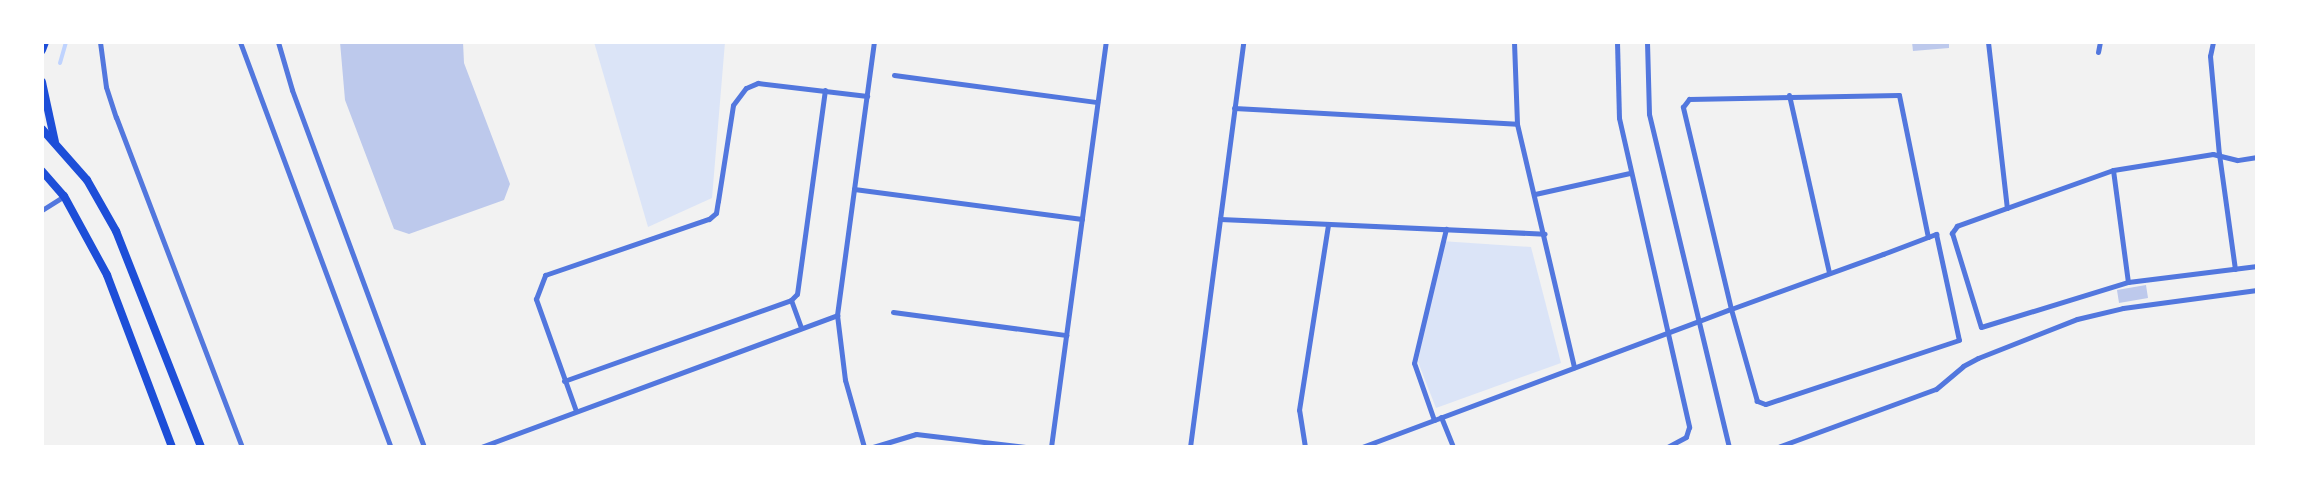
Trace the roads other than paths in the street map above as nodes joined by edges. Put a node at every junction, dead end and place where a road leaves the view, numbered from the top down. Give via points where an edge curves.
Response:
1 (45, 42) edge
2 (100, 42) edge
3 (240, 42) edge
4 (278, 42) edge
5 (874, 42) edge
6 (1106, 42) edge
7 (1243, 42) edge
8 (1514, 42) edge
9 (1617, 42) edge
10 (1647, 42) edge
11 (1988, 42) edge
12 (2100, 42) edge
13 (2213, 42) edge
14 (42, 50) edge
15 (2098, 52) dead end
16 (894, 75) dead end
17 (42, 82) edge
18 (825, 90) junction
19 (1789, 95) junction
20 (867, 96) junction
21 (1097, 102) junction
22 (1234, 108) junction
23 (1517, 124) junction
24 (42, 129) edge
25 (55, 142) junction
26 (2219, 154) junction
27 (2257, 157) edge
28 (2113, 170) junction
29 (42, 171) edge
30 (1630, 173) junction
31 (854, 189) junction
32 (1535, 194) junction
33 (64, 196) junction
34 (2007, 208) junction
35 (42, 210) edge
36 (1082, 219) junction
37 (1220, 219) junction
38 (1328, 224) junction
39 (1446, 230) junction
40 (1545, 234) junction
41 (1928, 237) junction
42 (2257, 266) edge
43 (2235, 269) junction
44 (1828, 273) junction
45 (2128, 282) junction
46 (2257, 290) edge
47 (791, 300) junction
48 (1731, 309) junction
49 (893, 312) dead end
50 (837, 315) junction
51 (1699, 321) junction
52 (801, 327) junction
53 (1668, 332) junction
54 (1066, 335) junction
55 (1574, 368) junction
56 (564, 381) junction
57 (576, 411) junction
58 (1441, 417) junction
59 (1434, 420) junction
60 (1013, 446) edge
61 (172, 447) edge
62 (201, 447) edge
63 (242, 447) edge
64 (391, 447) edge
65 (424, 447) edge
66 (481, 447) edge
67 (864, 447) edge
68 (873, 447) edge
69 (1025, 447) edge
70 (1052, 447) edge
71 (1190, 447) edge
72 (1305, 447) edge
73 (1362, 447) edge
74 (1453, 447) edge
75 (1667, 447) edge
76 (1729, 447) edge
77 (1778, 447) edge

1 - 14 main road
2 - 63 street via 106,87 116,117
3 - 64 street
4 - 65 street via 296,101
5 - 20 street
6 - 21 street
7 - 22 street
8 - 23 street
9 - 30 street via 1616,98
10 - 51 street via 1649,114
11 - 34 street
12 - 15 street
13 - 26 street via 2210,56
16 - 21 street
17 - 25 main road
18 - 20 street
18 - 47 street via 799,288
18 - 56 street via 759,83 746,88 733,105 716,213 709,219 545,275 536,299
19 - 41 street via 1893,93 1902,97
19 - 44 street
19 - 48 street via 1689,99 1684,104
20 - 31 street
21 - 36 street
22 - 23 street
22 - 37 street
23 - 32 street
24 - 25 main road
25 - 62 main road via 87,180 117,231
26 - 27 street via 2237,160
26 - 28 street
26 - 43 street
28 - 34 street
28 - 45 street
29 - 33 main road
30 - 32 street
30 - 53 street
31 - 36 street
31 - 50 street
32 - 40 street
33 - 35 street
33 - 61 main road via 107,274
34 - 45 street via 1957,226 1952,232 1982,327
36 - 54 street
37 - 38 street
37 - 71 street
38 - 39 street
38 - 72 street via 1299,410
39 - 40 street
39 - 59 street via 1414,363
40 - 55 street
41 - 44 street
41 - 48 street via 1936,234 1959,334 1955,344 1760,404
42 - 43 street
43 - 45 street
44 - 48 street
46 - 77 street via 2123,308 2077,319 1970,362 1936,390
47 - 52 street
47 - 56 street
48 - 51 street
49 - 54 street
50 - 52 street
50 - 67 street via 845,380
51 - 53 street
51 - 76 street
52 - 57 street
53 - 55 street
53 - 75 street via 1689,428 1686,437
54 - 70 street
55 - 58 street
56 - 57 street
57 - 66 street
58 - 59 street
58 - 74 street
59 - 73 street
60 - 68 street via 916,434
60 - 69 street

